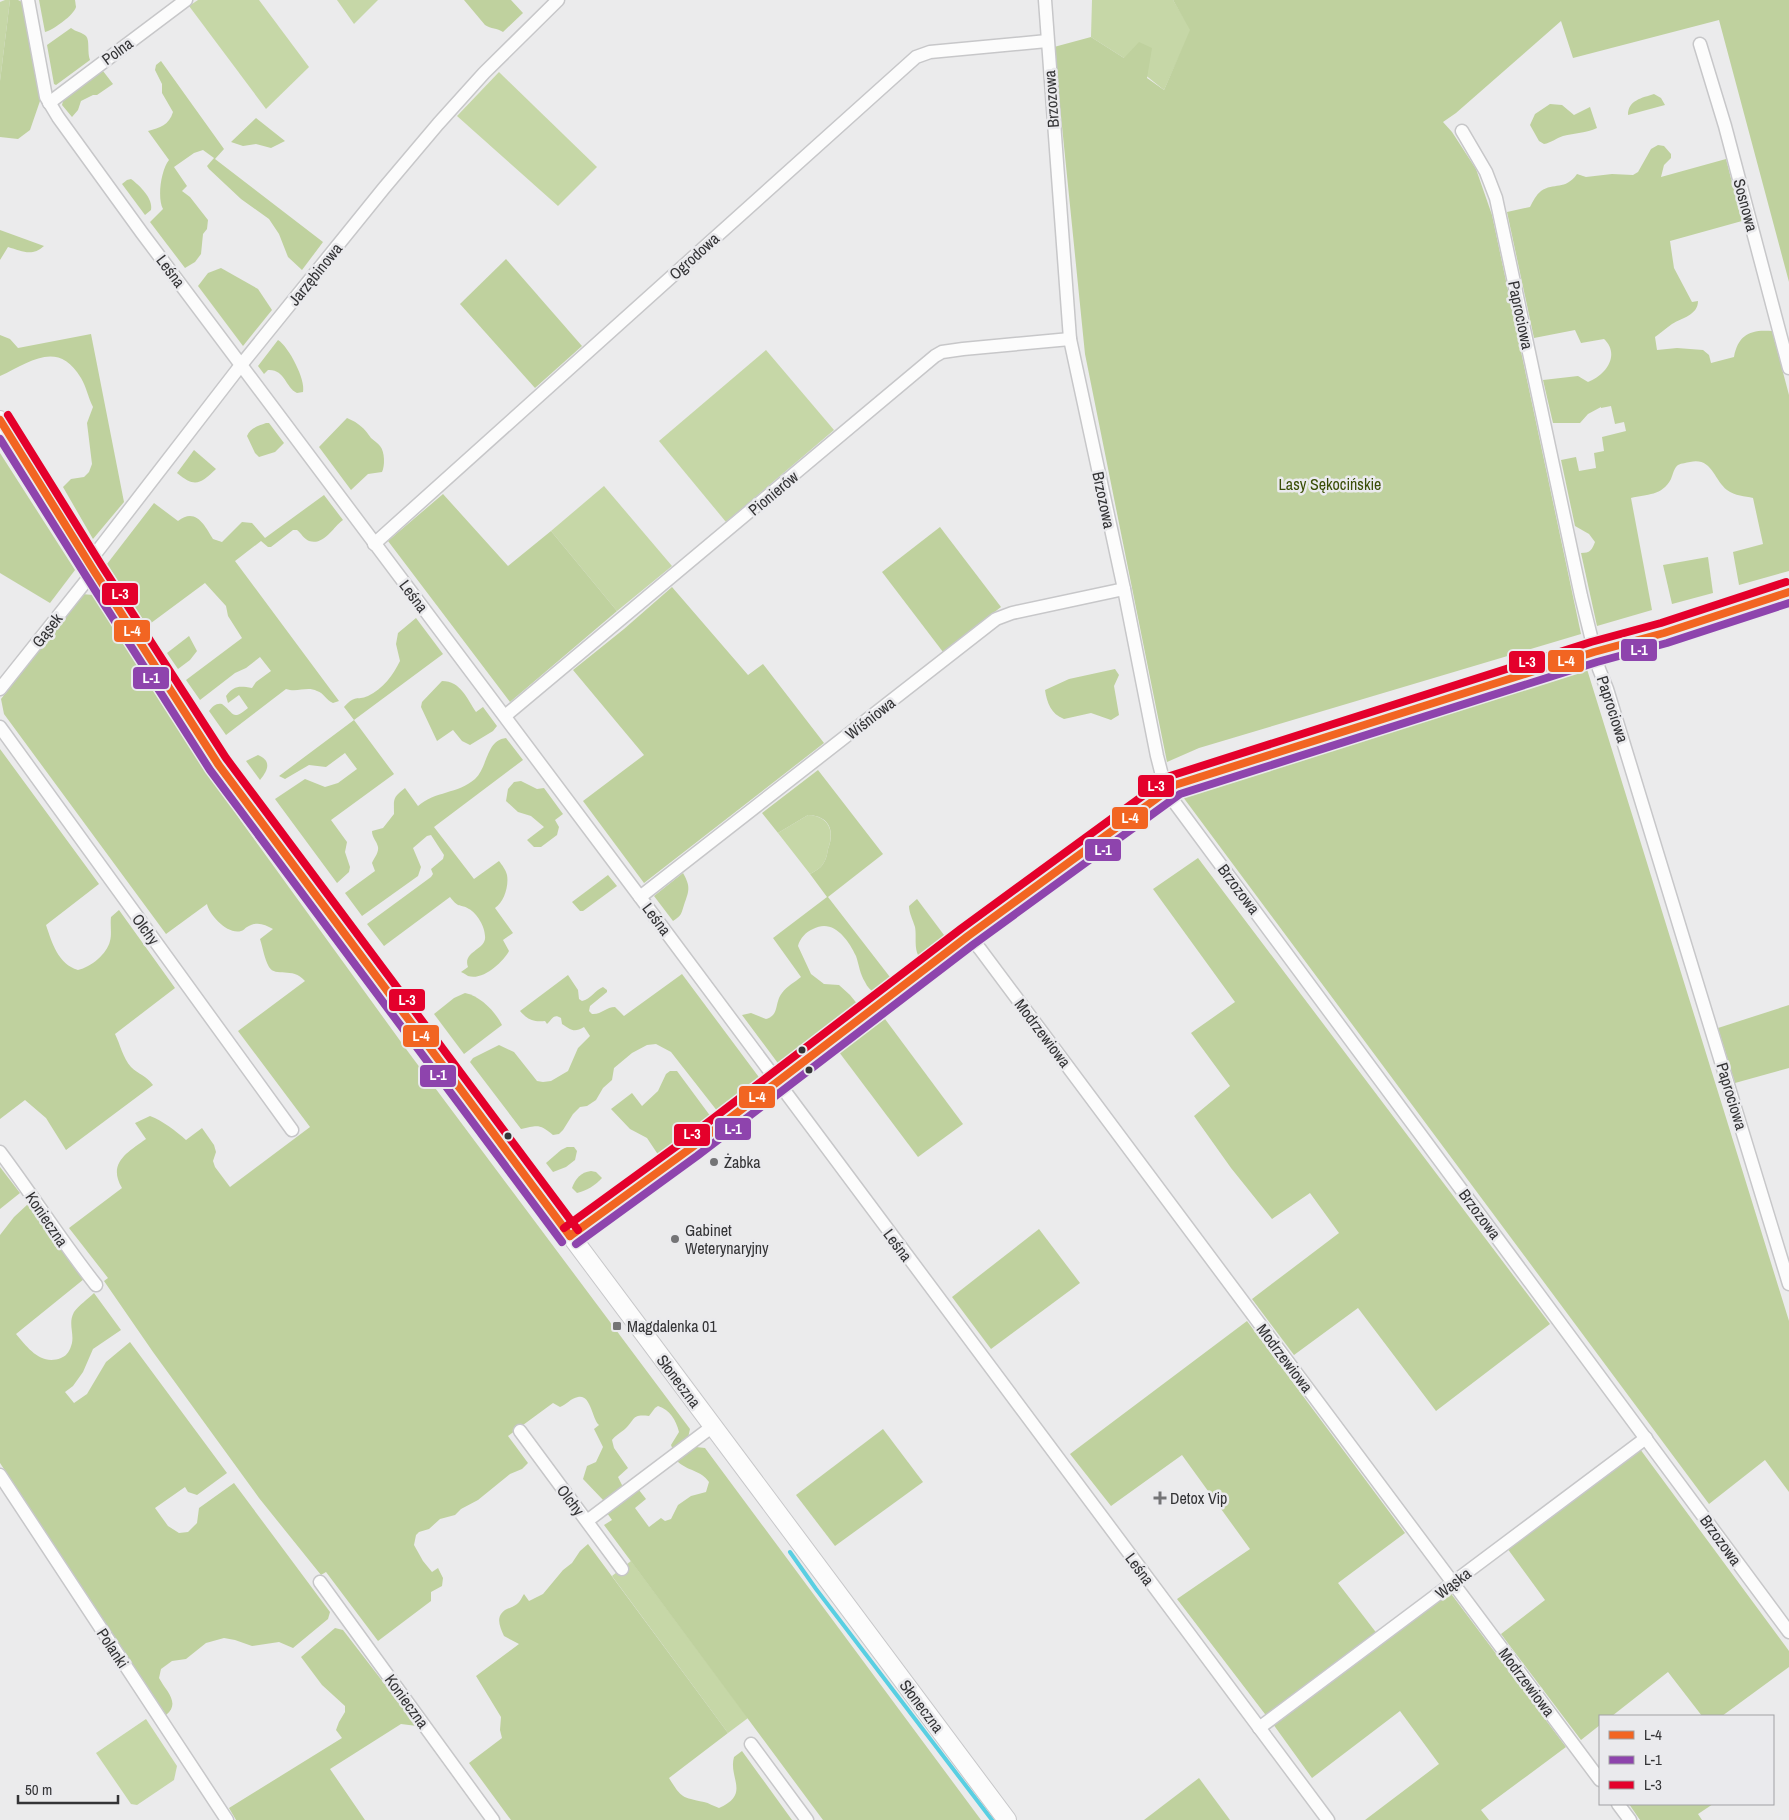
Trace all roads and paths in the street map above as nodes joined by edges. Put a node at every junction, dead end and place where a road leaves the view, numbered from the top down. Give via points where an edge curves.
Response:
1 (28, 0) edge
2 (186, 0) edge
3 (558, 0) edge
4 (1045, 0) edge
5 (1047, 41) junction
6 (1700, 44) dead end
7 (49, 102) junction
8 (1462, 131) dead end
9 (1070, 339) junction
10 (241, 365) junction
11 (1789, 368) edge
12 (0, 420) edge
13 (374, 544) junction
14 (91, 567) junction
15 (1124, 589) junction
16 (1789, 592) edge
17 (1594, 652) junction
18 (0, 689) edge
19 (505, 716) junction
20 (0, 727) edge
21 (1166, 791) junction
22 (640, 897) junction
23 (968, 936) junction
24 (777, 1082) junction
25 (292, 1130) dead end
26 (0, 1152) edge
27 (570, 1236) junction
28 (1789, 1284) edge
29 (96, 1286) dead end
30 (713, 1426) junction
31 (520, 1431) dead end
32 (1646, 1438) junction
33 (0, 1476) edge
34 (586, 1520) junction
35 (622, 1569) dead end
36 (320, 1582) dead end
37 (1453, 1583) junction
38 (1789, 1632) edge
39 (1259, 1728) junction
40 (751, 1744) dead end
41 (1599, 1779) edge
42 (1619, 1805) edge
43 (227, 1820) edge
44 (494, 1820) edge
45 (807, 1820) edge
46 (1007, 1820) edge
47 (1328, 1820) edge
48 (1630, 1820) edge

1 - 7 street, Leśna
2 - 7 street, Polna
3 - 10 street, Jarzębinowa via 438,124
4 - 5 street, Brzozowa
5 - 9 street, Brzozowa
5 - 13 street, Ogrodowa via 930,52 916,57
6 - 11 street, Sosnowa
7 - 10 street, Leśna via 96,171
8 - 17 street, Paprociowa via 1486,172 1496,198
9 - 15 street, Brzozowa
9 - 19 street, Pionierów via 963,349 935,356
10 - 13 street, Leśna
10 - 14 street, Jarzębinowa
12 - 14 main road, Słoneczna
13 - 19 street, Leśna
14 - 18 street, Gąsek
14 - 27 main road, Słoneczna via 218,764
15 - 21 street, Brzozowa
15 - 22 street, Wiśniowa via 996,619
16 - 17 street
17 - 21 street via 1186,781
17 - 28 street, Paprociowa
19 - 22 street, Leśna
20 - 25 street, Olchy
21 - 23 street
21 - 32 street, Brzozowa
22 - 24 street, Leśna
23 - 24 street
23 - 37 street, Modrzewiowa
24 - 27 street
24 - 39 street, Leśna
26 - 29 street, Konieczna
27 - 30 main road, Słoneczna
30 - 34 street
30 - 46 main road, Słoneczna
31 - 34 street, Olchy
32 - 37 street, Wąska
32 - 38 street, Brzozowa
33 - 43 street, Polanki
34 - 35 street, Olchy
36 - 44 street, Konieczna
37 - 39 street, Wąska
37 - 41 street, Modrzewiowa
39 - 47 street, Leśna
40 - 45 street
42 - 48 street

